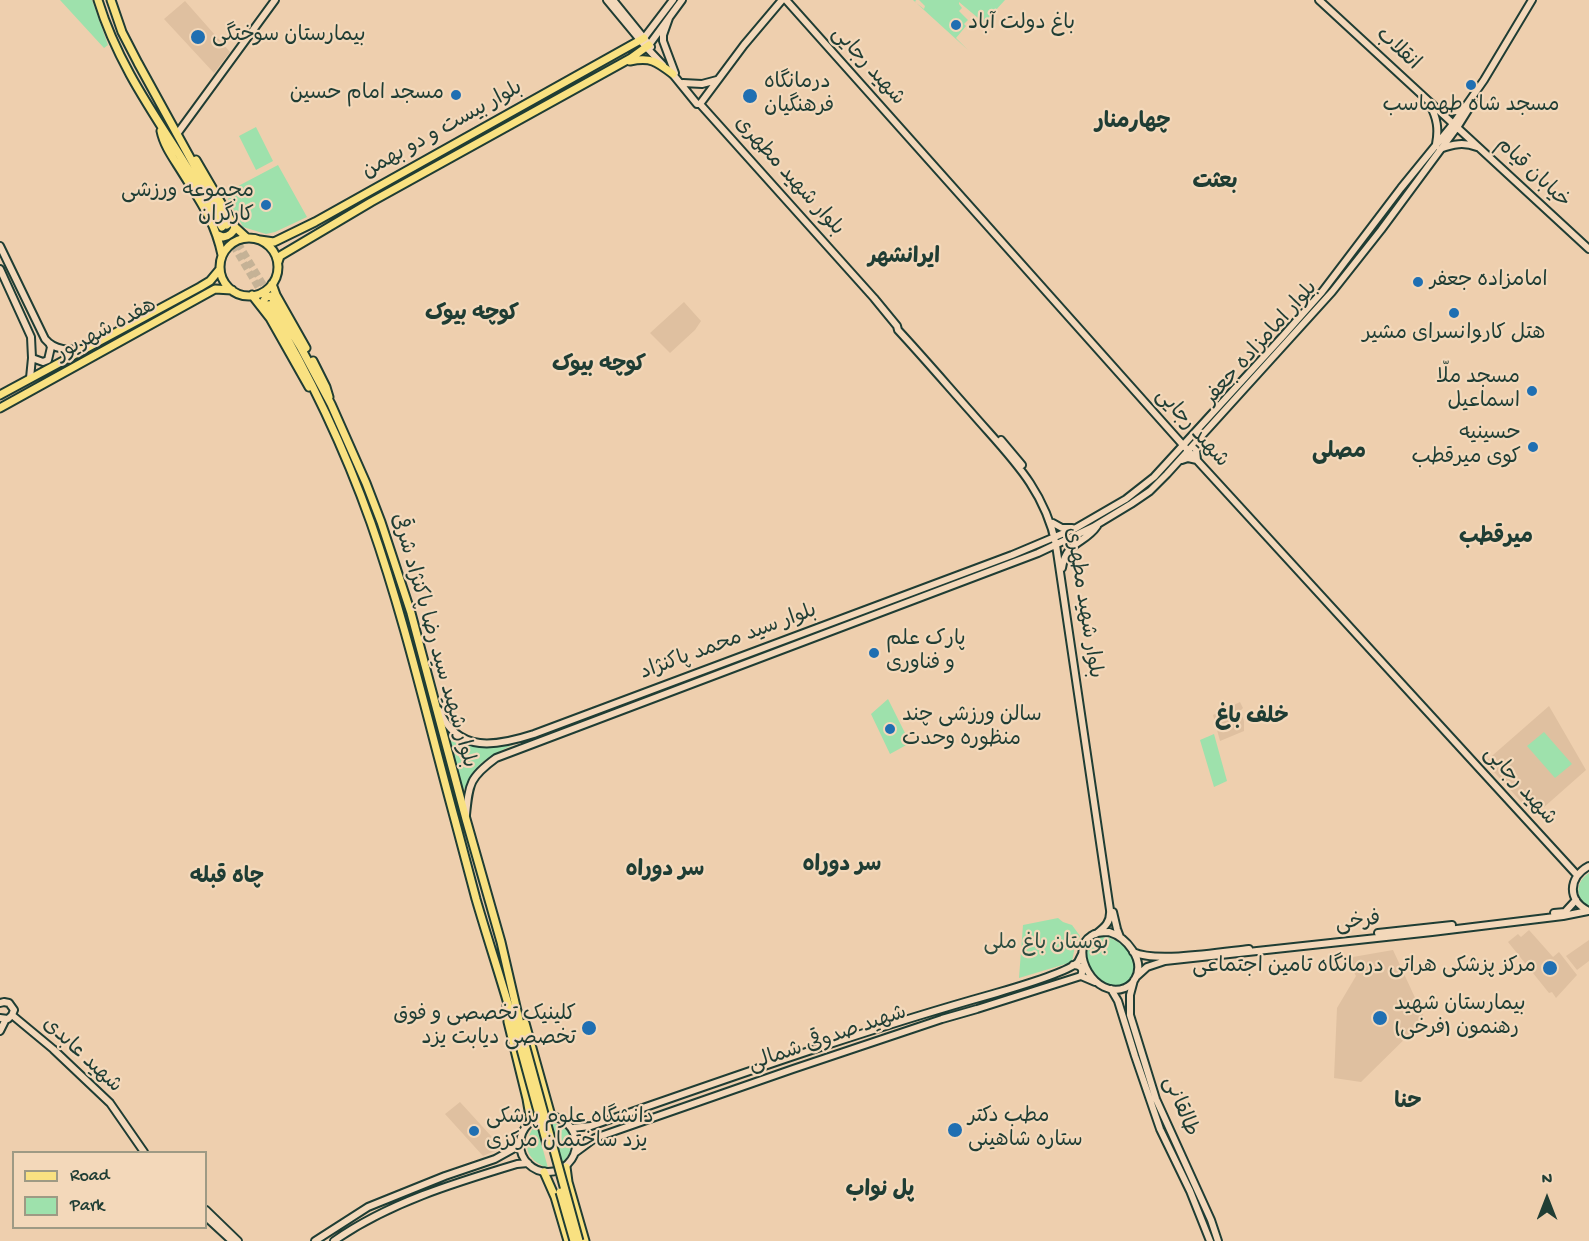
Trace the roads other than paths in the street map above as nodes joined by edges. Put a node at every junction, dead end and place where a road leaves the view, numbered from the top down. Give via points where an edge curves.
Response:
1 (98, 0) edge
2 (111, 0) edge
3 (275, 0) edge
4 (607, 0) edge
5 (613, 0) edge
6 (672, 0) edge
7 (682, 0) edge
8 (774, 0) edge
9 (784, 0) edge
10 (1319, 0) edge
11 (1534, 0) edge
12 (773, 11) junction
13 (669, 18) junction
14 (642, 39) junction
15 (648, 46) junction
16 (624, 62) junction
17 (674, 74) junction
18 (718, 80) junction
19 (683, 82) junction
20 (537, 98) junction
21 (1429, 102) junction
22 (700, 104) junction
23 (1467, 105) junction
24 (542, 106) junction
25 (1437, 108) junction
26 (160, 125) junction
27 (1456, 125) junction
28 (177, 134) junction
29 (1439, 145) junction
30 (1482, 149) junction
31 (428, 159) junction
32 (432, 168) junction
33 (235, 227) junction
34 (218, 235) junction
35 (285, 236) junction
36 (247, 238) junction
37 (260, 240) junction
38 (0, 246) edge
39 (292, 248) junction
40 (1589, 249) edge
41 (222, 255) junction
42 (278, 262) junction
43 (220, 268) junction
44 (0, 269) edge
45 (210, 281) junction
46 (273, 284) junction
47 (215, 289) junction
48 (232, 290) junction
49 (252, 295) junction
50 (270, 302) junction
51 (50, 345) junction
52 (87, 348) junction
53 (32, 358) junction
54 (30, 378) junction
55 (0, 395) edge
56 (327, 407) junction
57 (0, 408) edge
58 (1196, 437) junction
59 (1176, 438) junction
60 (1183, 446) junction
61 (1178, 451) junction
62 (1189, 451) junction
63 (1197, 460) junction
64 (1179, 462) junction
65 (1098, 524) junction
66 (1052, 525) junction
67 (1076, 528) junction
68 (1057, 541) junction
69 (1045, 542) junction
70 (1038, 553) junction
71 (1061, 567) junction
72 (960, 574) junction
73 (963, 582) junction
74 (433, 694) junction
75 (534, 734) junction
76 (537, 741) junction
77 (466, 819) junction
78 (1589, 866) edge
79 (1577, 875) junction
80 (1576, 900) junction
81 (1589, 911) edge
82 (1096, 934) junction
83 (1120, 937) junction
84 (1133, 952) junction
85 (1082, 954) junction
86 (1074, 965) junction
87 (1081, 976) junction
88 (1135, 979) junction
89 (1095, 982) junction
90 (1111, 990) junction
91 (1130, 998) junction
92 (1118, 1001) junction
93 (511, 1003) junction
94 (0, 1004) edge
95 (6, 1018) edge
96 (0, 1028) edge
97 (521, 1042) junction
98 (545, 1095) junction
99 (527, 1099) junction
100 (551, 1116) junction
101 (531, 1122) junction
102 (591, 1126) junction
103 (572, 1128) junction
104 (595, 1138) junction
105 (520, 1140) junction
106 (143, 1151) edge
107 (576, 1152) junction
108 (495, 1159) junction
109 (528, 1163) junction
110 (566, 1167) junction
111 (499, 1170) junction
112 (544, 1172) junction
113 (568, 1182) junction
114 (550, 1186) junction
115 (207, 1211) edge
116 (207, 1218) edge
117 (232, 1241) edge
118 (238, 1241) edge
119 (315, 1241) edge
120 (334, 1241) edge
121 (568, 1241) edge
122 (574, 1241) edge
123 (579, 1241) edge
124 (585, 1241) edge
125 (1210, 1241) edge
126 (1218, 1241) edge

1 - 26 main road via 125,67
2 - 28 main road via 122,32
3 - 28 main road
4 - 14 main road
5 - 14 main road
6 - 14 main road
7 - 13 main road
8 - 12 main road
9 - 12 main road
9 - 59 main road, شهید رجایی
10 - 21 main road, انقلاب
11 - 23 main road
11 - 27 main road
12 - 18 main road
13 - 15 main road
13 - 17 main road via 663,41
14 - 15 main road, بلوار شهید مطهری
14 - 20 main road, بلوار بیست و دو بهمن
15 - 16 main road, بلوار بیست و دو بهمن
15 - 17 main road, بلوار شهید مطهری
16 - 17 main road via 651,60
16 - 24 main road, بلوار بیست و دو بهمن
17 - 19 main road, بلوار شهید مطهری
17 - 22 main road, بلوار شهید مطهری
18 - 19 main road via 702,84
18 - 22 main road
19 - 22 main road, بلوار شهید مطهری
20 - 24 main road
20 - 31 main road, بلوار بیست و دو بهمن
21 - 25 main road, انقلاب
21 - 29 main road via 1438,126
22 - 66 main road, بلوار شهید مطهری via 867,290 1024,474
23 - 25 main road via 1452,112
23 - 27 main road
24 - 32 main road, بلوار بیست و دو بهمن
25 - 27 main road, انقلاب
26 - 28 main road via 225,226
26 - 34 main road via 170,152
27 - 29 main road, بلوار امامزاده جعفر
27 - 30 main road, خیابان قیام
28 - 33 main road via 188,145
29 - 30 main road via 1468,144
29 - 58 main road, بلوار امامزاده جعفر via 1377,235 1332,291
30 - 40 main road, خیابان قیام
31 - 32 main road
31 - 35 main road, بلوار بیست و دو بهمن
32 - 39 main road, بلوار بیست و دو بهمن
33 - 34 main road via 230,235
33 - 36 main road
34 - 41 main road
35 - 37 main road, بلوار بیست و دو بهمن via 274,242
35 - 39 main road via 284,244
36 - 37 main road
36 - 41 main road via 232,243
37 - 42 main road via 275,253
38 - 51 main road
39 - 42 main road, بلوار بیست و دو بهمن
41 - 43 main road
42 - 46 main road
43 - 45 main road, هفده شهریور
43 - 48 main road
44 - 53 main road via 31,337
45 - 47 main road via 217,284
45 - 52 main road, هفده شهریور
46 - 49 main road
46 - 50 main road
47 - 48 main road
47 - 57 main road, هفده شهریور
48 - 49 main road
49 - 50 main road
50 - 56 main road, بلوار شهید سید رضا پاکنژاد شرقی
50 - 56 main road via 300,335 326,387
51 - 52 main road via 70,350
51 - 53 main road via 48,360
52 - 54 main road, هفده شهریور
53 - 54 main road
54 - 55 main road, هفده شهریور
56 - 74 main road, بلوار شهید سید رضا پاکنژاد شرقی via 381,522
56 - 93 main road, بلوار شهید سید رضا پاکنژاد شرقی via 393,590 476,899
58 - 59 main road
58 - 60 main road, بلوار امامزاده جعفر
58 - 62 main road, بلوار امامزاده جعفر
58 - 63 main road
59 - 60 main road, شهید رجایی
59 - 61 main road
60 - 61 main road, بلوار امامزاده جعفر
60 - 62 main road, شهید رجایی
61 - 67 main road, بلوار امامزاده جعفر via 1146,485
62 - 63 main road, شهید رجایی
62 - 64 main road, بلوار امامزاده جعفر
63 - 64 main road
63 - 79 main road, شهید رجایی
64 - 65 main road, بلوار امامزاده جعفر via 1150,491
65 - 68 main road, بلوار امامزاده جعفر
65 - 71 main road via 1071,548
66 - 67 main road
66 - 68 main road, بلوار شهید مطهری
66 - 69 main road
67 - 68 main road, بلوار امامزاده جعفر
68 - 69 main road, بلوار سید محمد پاکنژاد
68 - 70 main road, بلوار سید محمد پاکنژاد
68 - 71 main road, بلوار شهید مطهری
69 - 72 main road, بلوار سید محمد پاکنژاد
70 - 71 main road via 1051,555
70 - 73 main road, بلوار سید محمد پاکنژاد
71 - 82 main road, بلوار شهید مطهری via 1110,911 1108,924
71 - 83 main road, بلوار شهید مطهری via 1114,919
72 - 73 main road
72 - 75 main road, بلوار سید محمد پاکنژاد
73 - 76 main road, بلوار سید محمد پاکنژاد
74 - 75 main road, بلوار سید محمد پاکنژاد via 444,722 475,742 492,744
74 - 77 main road, بلوار شهید سید رضا پاکنژاد شرقی
75 - 76 main road
76 - 77 main road, بلوار سید محمد پاکنژاد via 496,758 474,776 468,791
77 - 93 main road, بلوار شهید سید رضا پاکنژاد شرقی via 501,942
78 - 79 main road
79 - 80 main road via 1573,887
80 - 81 main road
80 - 84 main road, فرخی via 1565,912 1458,925 1164,957
81 - 88 main road, فرخی via 1165,961 1148,967
82 - 83 main road via 1109,932
82 - 85 main road via 1085,941
83 - 84 main road
84 - 88 main road via 1138,965
85 - 86 main road
85 - 89 main road
86 - 87 main road via 1082,968
86 - 102 main road, شهید صدوقی شمالی
87 - 89 main road
87 - 104 main road, شهید صدوقی شمالی via 948,1017
88 - 90 main road via 1129,986
88 - 91 main road, طالقانی
89 - 90 main road
90 - 92 main road, طالقانی
91 - 92 main road via 1122,994
91 - 126 main road, طالقانی via 1130,1015 1156,1099
92 - 125 main road, طالقانی via 1160,1129
93 - 97 main road
93 - 98 main road via 523,1018
93 - 99 main road via 508,1022
94 - 95 main road, شهید عابدی via 7,1002 14,1010
95 - 96 main road
95 - 106 main road, شهید عابدی via 53,1049 110,1103
97 - 122 main road, bridge
97 - 123 main road, bridge
98 - 99 main road
98 - 100 main road
99 - 101 main road
100 - 101 main road
100 - 103 main road
101 - 105 main road
102 - 103 main road, شهید صدوقی شمالی
102 - 104 main road via 589,1131
103 - 107 main road
104 - 107 main road, شهید صدوقی شمالی
105 - 108 main road
105 - 109 main road via 521,1153
107 - 110 main road
108 - 111 main road
108 - 119 main road via 368,1207
109 - 111 main road
109 - 112 main road
110 - 112 main road
110 - 113 main road
111 - 120 main road via 441,1188 372,1217
112 - 114 main road
113 - 114 main road
113 - 124 main road
114 - 121 main road
115 - 118 main road
116 - 117 main road

